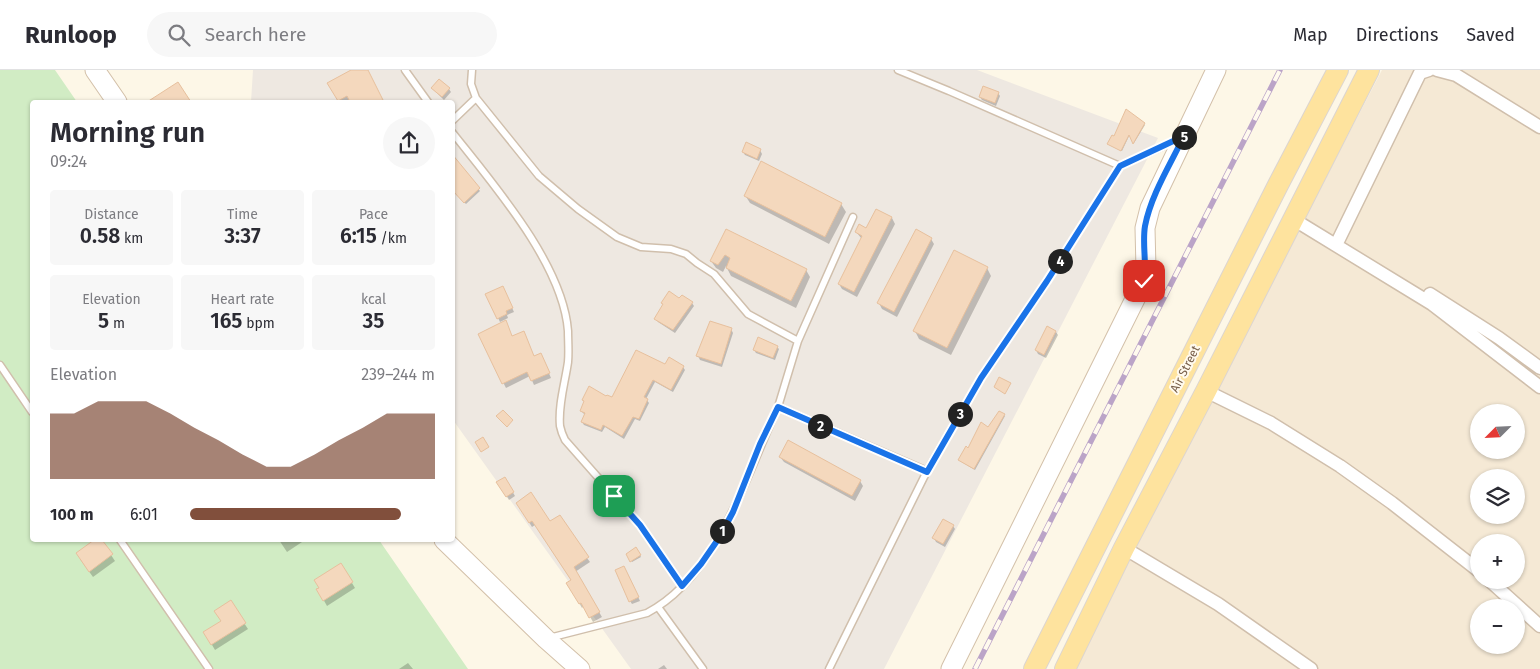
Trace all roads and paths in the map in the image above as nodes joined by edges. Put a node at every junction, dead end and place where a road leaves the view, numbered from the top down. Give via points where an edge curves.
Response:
1 (95, 70) edge
2 (405, 70) edge
3 (472, 70) edge
4 (898, 70) edge
5 (1216, 70) edge
6 (1338, 70) edge
7 (1368, 70) edge
8 (1429, 70) edge
9 (1436, 70) edge
10 (476, 98) junction
11 (117, 100) edge
12 (427, 100) edge
13 (455, 118) edge
14 (1540, 127) edge
15 (455, 136) edge
16 (1184, 136) junction
17 (1120, 166) junction
18 (853, 217) dead end
19 (1294, 219) junction
20 (1338, 246) junction
21 (798, 341) junction
22 (0, 365) edge
23 (1540, 368) edge
24 (1540, 387) edge
25 (1206, 391) junction
26 (778, 407) junction
27 (30, 409) edge
28 (927, 472) junction
29 (121, 542) edge
30 (446, 542) edge
31 (1124, 548) junction
32 (1470, 564) edge
33 (682, 586) junction
34 (1499, 589) edge
35 (658, 607) junction
36 (1540, 626) edge
37 (546, 639) junction
38 (209, 669) edge
39 (580, 669) edge
40 (703, 669) edge
41 (829, 669) edge
42 (950, 669) edge
43 (1034, 669) edge
44 (1065, 669) edge
45 (1311, 669) edge

1 - 11 street
2 - 12 lane
3 - 10 lane via 471,84
4 - 17 lane
5 - 16 street
6 - 43 main road, Air Street
7 - 19 main road
8 - 20 street via 1420,73
9 - 14 street via 1456,75
10 - 13 lane
10 - 21 lane via 539,176 578,208 617,237 640,247 671,249 686,254 714,274 748,314
15 - 33 lane via 540,250 562,302 568,330 568,360 560,409 560,427 565,440 640,525
16 - 17 lane
16 - 42 street via 1150,208 1145,228 1144,281
17 - 28 lane via 981,378
18 - 21 lane
19 - 20 street
19 - 25 main road
20 - 23 street via 1362,252 1463,314
20 - 24 street via 1432,304
21 - 26 lane
22 - 27 lane
25 - 31 main road
25 - 32 street via 1271,422 1340,466
26 - 28 lane
26 - 33 lane via 728,521 701,564
28 - 41 lane
29 - 38 lane
30 - 37 street
31 - 44 main road
31 - 45 street via 1218,604
33 - 35 lane
34 - 36 street
35 - 37 lane via 647,613
35 - 40 lane
37 - 39 street

